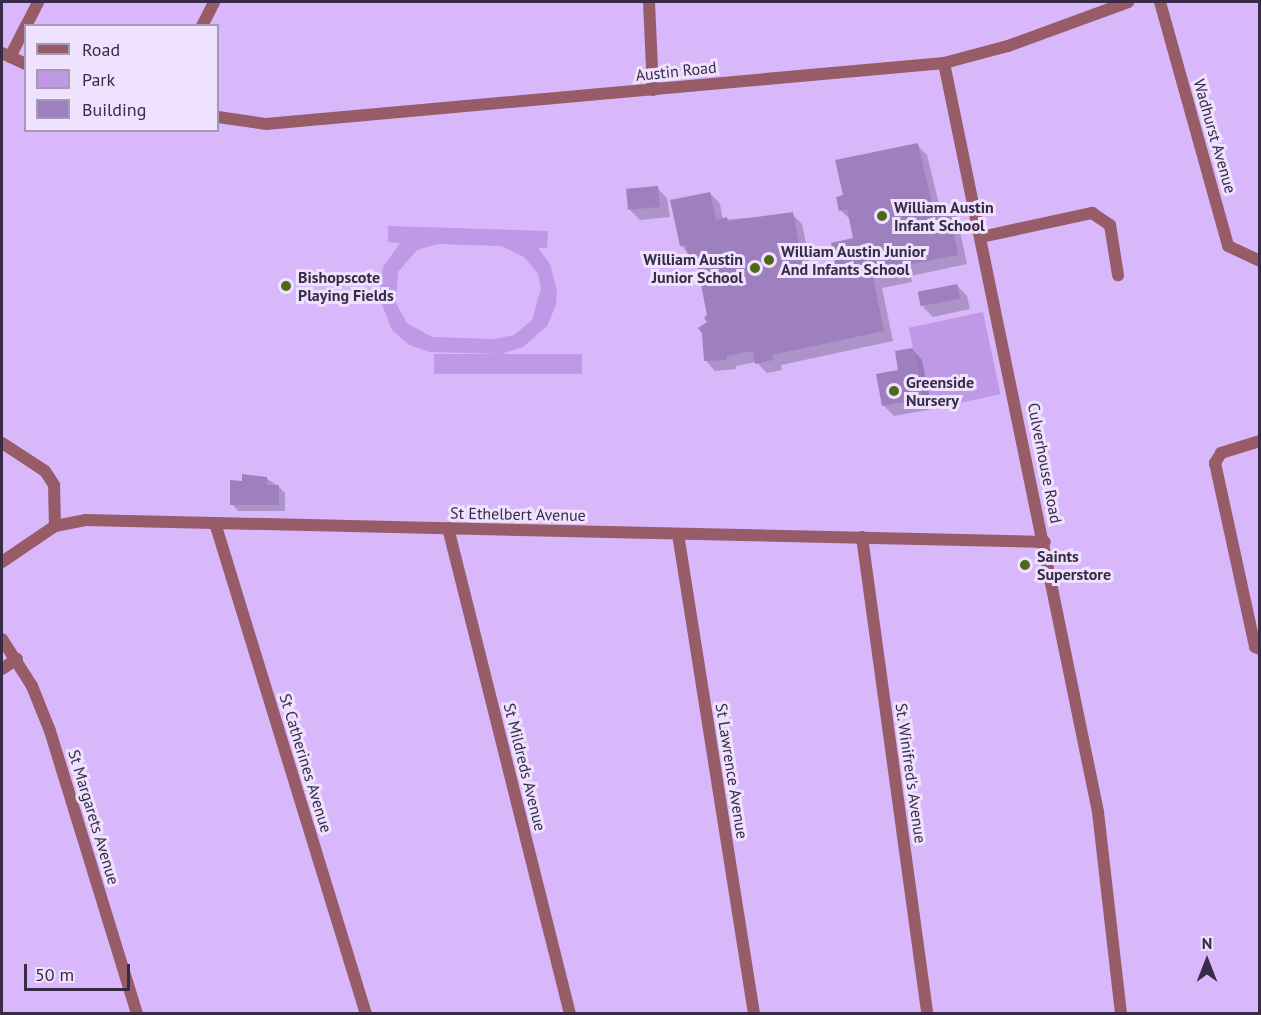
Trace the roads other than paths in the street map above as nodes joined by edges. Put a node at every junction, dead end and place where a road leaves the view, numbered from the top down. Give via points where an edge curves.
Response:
1 (38, 2) edge
2 (214, 2) edge
3 (649, 2) edge
4 (1128, 2) edge
5 (1160, 2) edge
6 (27, 24) edge
7 (203, 24) edge
8 (24, 29) edge
9 (6, 55) edge
10 (24, 63) edge
11 (944, 63) junction
12 (653, 90) junction
13 (219, 117) edge
14 (981, 237) junction
15 (1260, 261) edge
16 (1118, 274) dead end
17 (1260, 441) edge
18 (2, 443) edge
19 (215, 523) junction
20 (55, 526) junction
21 (448, 528) junction
22 (678, 534) junction
23 (862, 537) junction
24 (1045, 542) junction
25 (2, 562) edge
26 (2, 639) edge
27 (1260, 649) edge
28 (17, 659) junction
29 (2, 669) edge
30 (137, 1014) edge
31 (366, 1014) edge
32 (570, 1014) edge
33 (754, 1014) edge
34 (927, 1014) edge
35 (1121, 1014) edge

1 - 6 street
2 - 7 street
3 - 12 street
4 - 11 street, Austin Road via 1008,46
5 - 15 street, Wadhurst Avenue via 1228,246
8 - 9 street
9 - 10 street
11 - 12 street, Austin Road
11 - 14 street, Culverhouse Road
12 - 13 street, Austin Road via 266,124
14 - 16 street via 1092,213 1110,225
14 - 24 street, Culverhouse Road
17 - 27 street via 1221,453 1215,463 1255,647
18 - 20 street via 45,471 54,485
19 - 20 street, St Ethelbert Avenue via 86,520
19 - 21 street, St Ethelbert Avenue
19 - 31 street, St Catherines Avenue
20 - 25 street, St Ethelbert Avenue
21 - 22 street, St Ethelbert Avenue
21 - 32 street, St Mildreds Avenue
22 - 23 street, St Ethelbert Avenue
22 - 33 street, St Lawrence Avenue
23 - 24 street, St Ethelbert Avenue
23 - 34 street, St. Winifred's Avenue
24 - 35 street, Culverhouse Road via 1098,812
26 - 28 street, St Margarets Avenue
28 - 29 street
28 - 30 street, St Margarets Avenue via 50,731

